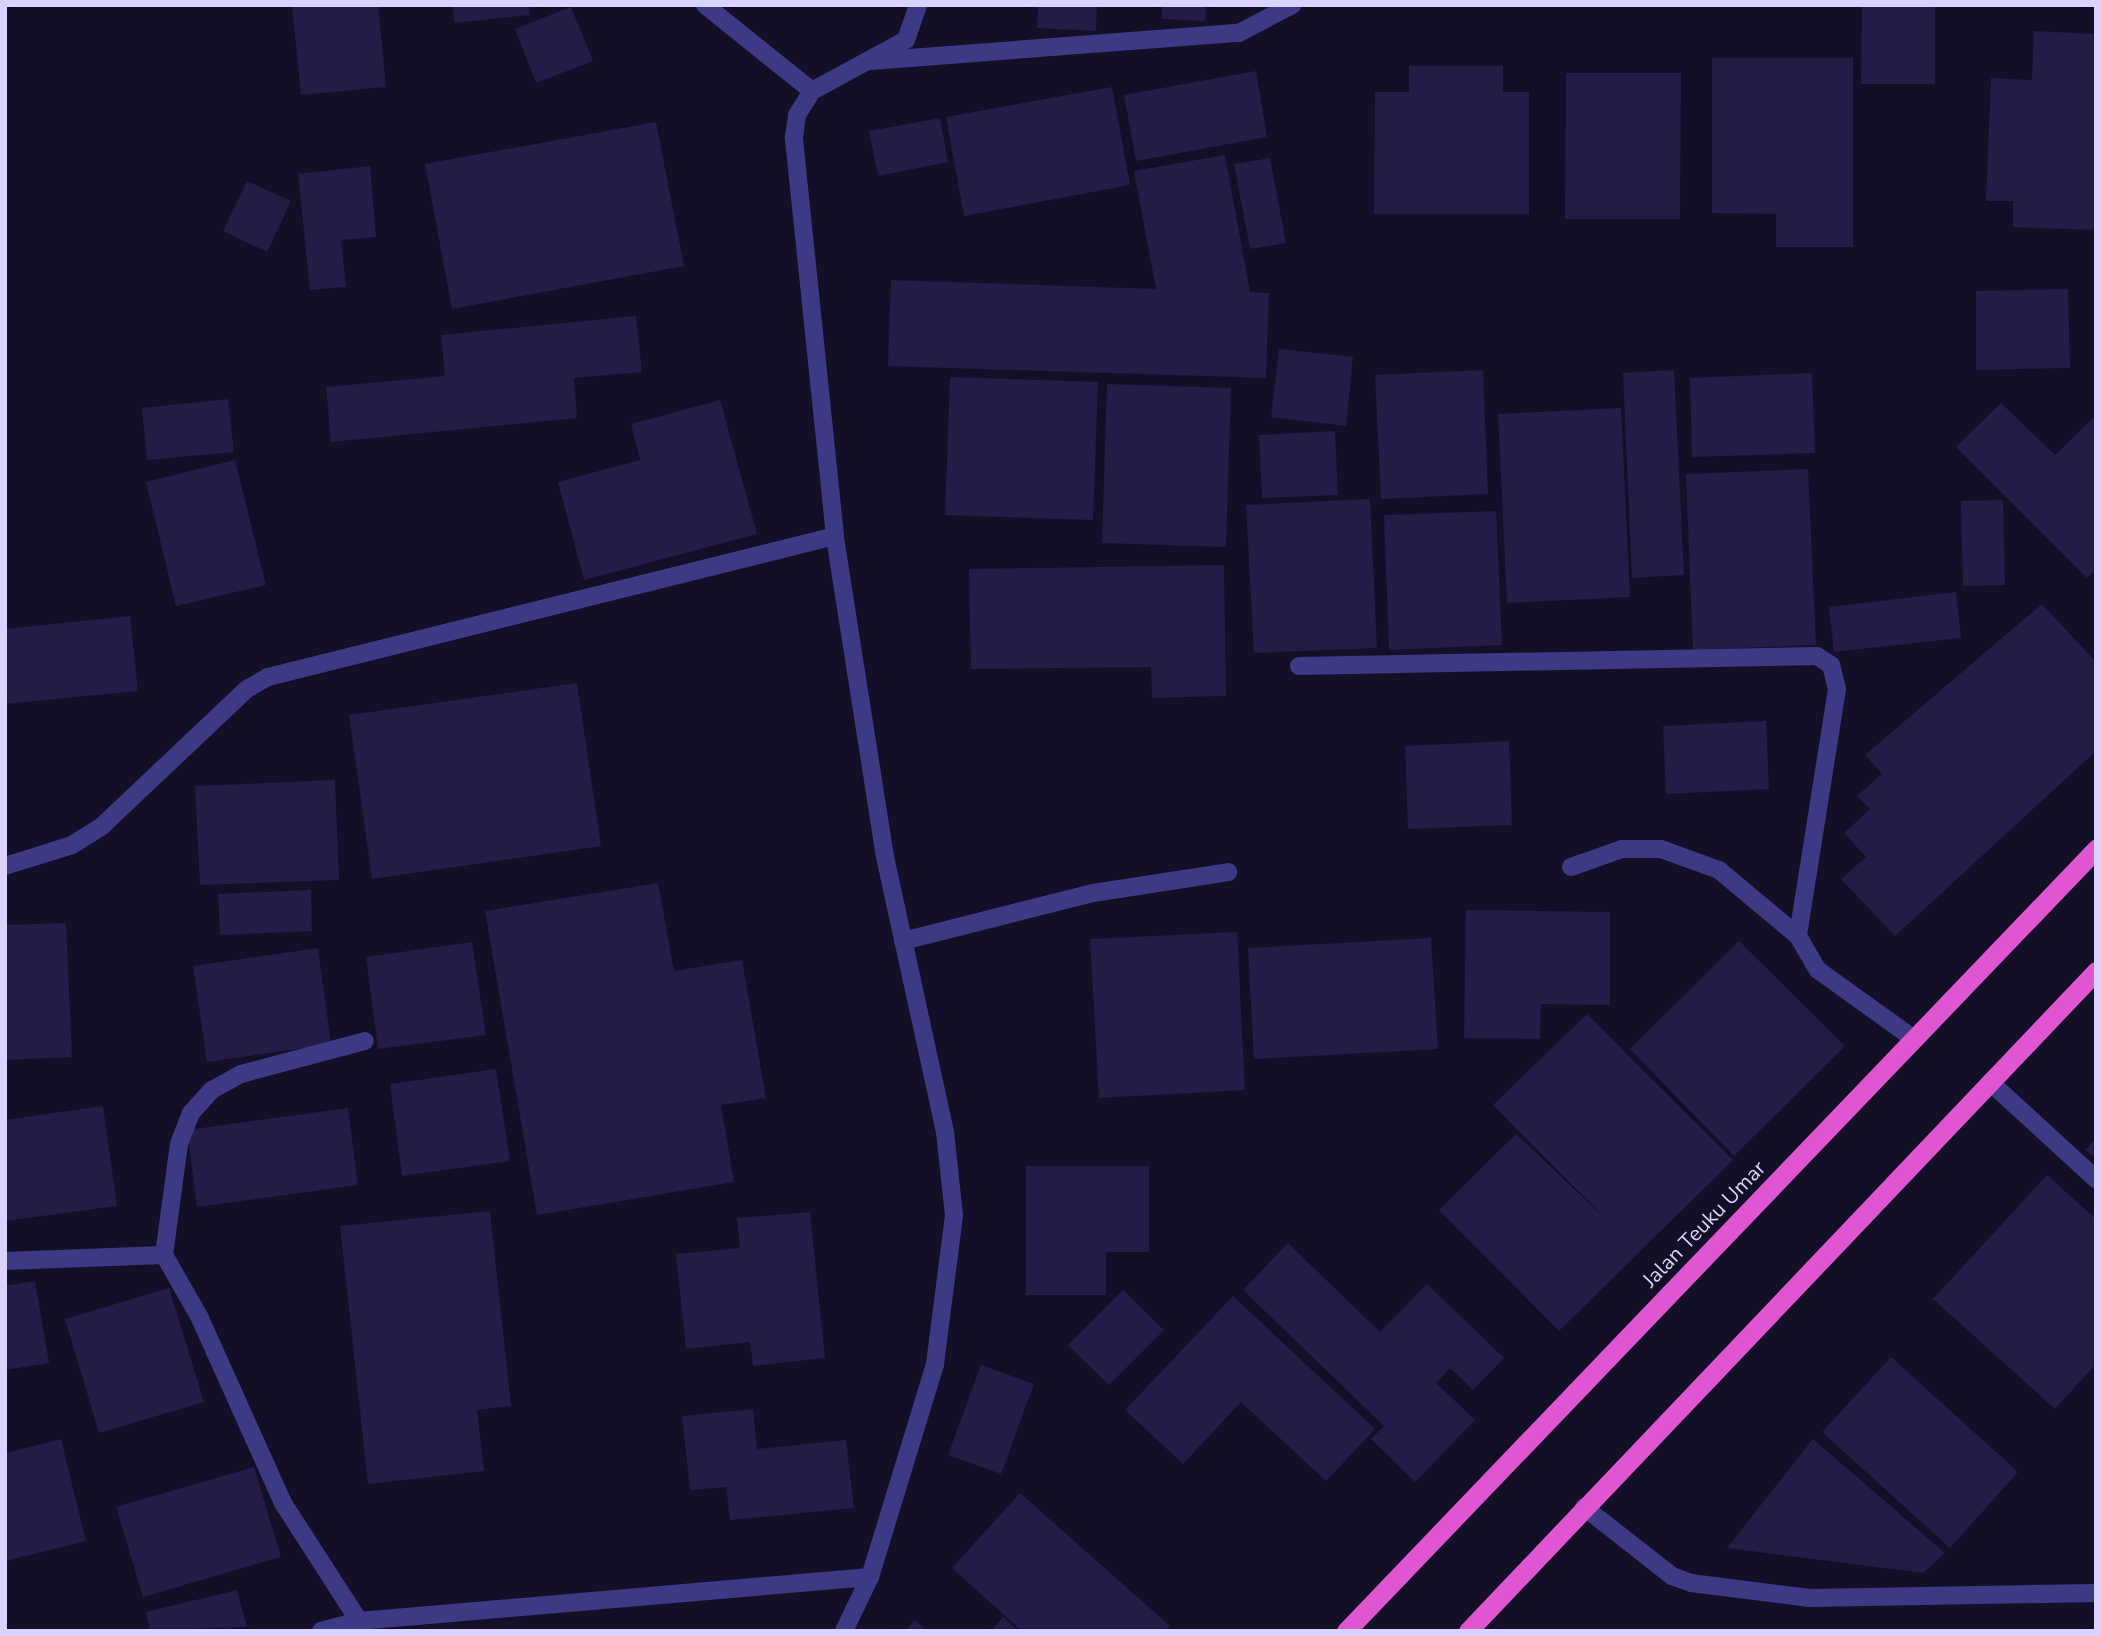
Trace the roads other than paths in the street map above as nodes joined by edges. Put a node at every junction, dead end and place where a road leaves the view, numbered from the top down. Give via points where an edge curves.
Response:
1 (705, 5) edge
2 (918, 5) edge
3 (1292, 5) edge
4 (1274, 8) edge
5 (871, 61) junction
6 (812, 91) junction
7 (835, 536) junction
8 (1299, 666) dead end
9 (2096, 849) edge
10 (5, 866) edge
11 (1572, 867) dead end
12 (1228, 872) dead end
13 (1798, 936) junction
14 (903, 941) junction
15 (2096, 971) edge
16 (1914, 1039) junction
17 (365, 1041) dead end
18 (1990, 1082) junction
19 (2096, 1179) edge
20 (164, 1255) junction
21 (5, 1261) edge
22 (1584, 1507) junction
23 (870, 1577) junction
24 (2096, 1593) edge
25 (359, 1621) junction
26 (321, 1631) edge
27 (844, 1631) edge
28 (1346, 1631) edge
29 (1468, 1631) edge

1 - 6 street
2 - 5 street via 906,40
3 - 4 street
4 - 5 street via 1239,33
5 - 6 street
6 - 7 street via 797,115 794,172
7 - 10 street via 268,677 247,688 102,827 72,845
7 - 14 street
8 - 13 street via 1817,656 1831,665 1837,690
9 - 16 highway, Jalan Teuku Umar
11 - 13 street via 1622,849 1661,849 1719,870
12 - 14 street via 1093,893
13 - 16 street via 1818,970
14 - 23 street via 945,1132 952,1261 935,1364
15 - 18 highway
16 - 28 highway, Jalan Teuku Umar
17 - 20 street via 241,1074 212,1090 191,1113 179,1144
18 - 19 street
18 - 22 highway
20 - 21 street
20 - 25 street via 200,1318 283,1503
22 - 24 street via 1672,1576 1690,1583 1810,1598
22 - 29 highway
23 - 25 street
23 - 27 street
25 - 26 street

